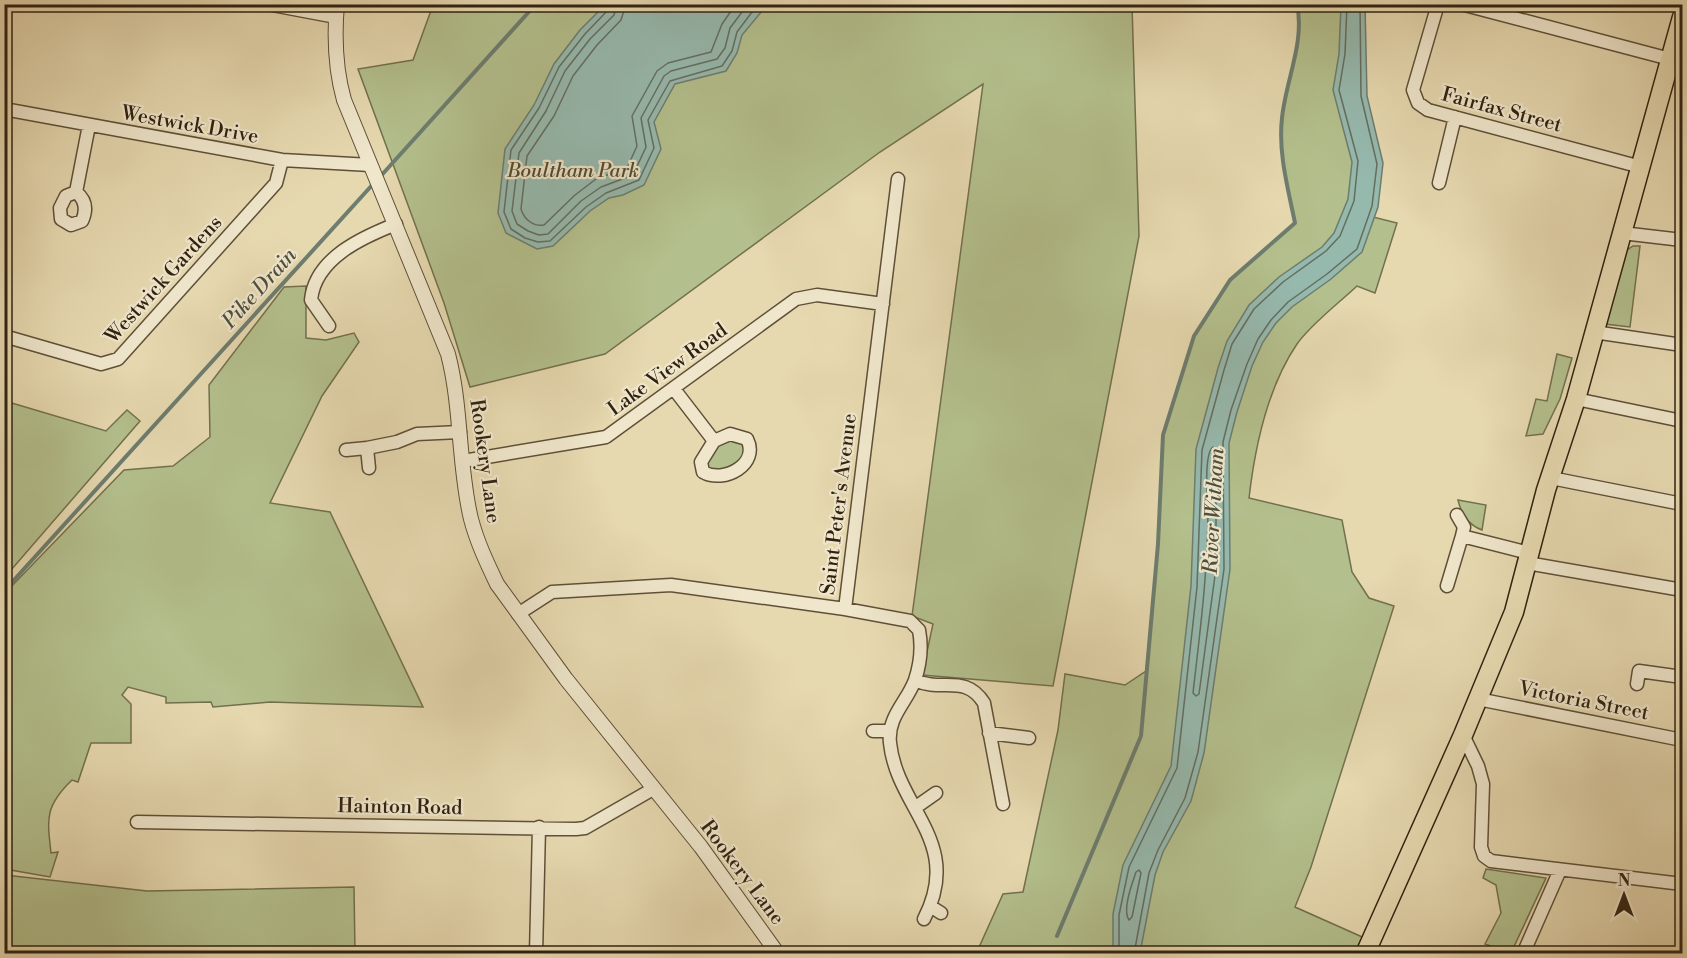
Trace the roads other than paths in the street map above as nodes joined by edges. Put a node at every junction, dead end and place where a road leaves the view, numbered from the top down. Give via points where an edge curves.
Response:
1 (267, 4) edge
2 (1438, 4) edge
3 (1461, 4) edge
4 (337, 11) edge
5 (1683, 17) edge
6 (1670, 59) junction
7 (4, 109) edge
8 (1455, 117) junction
9 (89, 125) junction
10 (282, 160) junction
11 (1641, 167) junction
12 (372, 169) junction
13 (898, 179) dead end
14 (1439, 183) dead end
15 (76, 192) dead end
16 (396, 224) junction
17 (1622, 233) junction
18 (1683, 240) edge
19 (883, 304) junction
20 (329, 326) dead end
21 (1594, 332) junction
22 (4, 336) edge
23 (1683, 345) edge
24 (674, 389) junction
25 (1576, 399) junction
26 (1683, 422) edge
27 (460, 432) junction
28 (714, 441) dead end
29 (367, 448) junction
30 (346, 450) dead end
31 (463, 461) junction
32 (369, 468) dead end
33 (1551, 478) junction
34 (1683, 504) edge
35 (1457, 515) dead end
36 (1461, 536) junction
37 (1528, 558) junction
38 (1447, 586) dead end
39 (1683, 590) edge
40 (844, 609) junction
41 (518, 614) junction
42 (1683, 677) edge
43 (915, 680) junction
44 (1637, 684) dead end
45 (1478, 699) junction
46 (873, 731) dead end
47 (890, 731) junction
48 (989, 733) junction
49 (1463, 735) junction
50 (1029, 738) dead end
51 (1683, 740) edge
52 (653, 789) junction
53 (936, 793) dead end
54 (1003, 804) dead end
55 (916, 807) junction
56 (137, 822) dead end
57 (539, 827) junction
58 (1560, 870) junction
59 (1683, 884) edge
60 (924, 919) dead end
61 (536, 954) edge
62 (778, 954) edge
63 (1365, 954) edge
64 (1523, 954) edge

1 - 4 street
2 - 8 street, Fairfax Street via 1413,90 1418,103
3 - 6 street
4 - 12 street, Rookery Lane via 334,55 338,78
5 - 6 main road
6 - 11 main road
7 - 9 street, Westwick Drive
8 - 11 street, Fairfax Street
8 - 14 street
9 - 10 street, Westwick Drive
9 - 15 street
10 - 12 street, Westwick Drive
10 - 22 street, Westwick Gardens via 276,183 118,359 101,364
11 - 17 main road
12 - 16 street, Rookery Lane
13 - 19 street, Saint Peter's Avenue
16 - 20 street via 357,239 318,277 311,300
16 - 27 street, Rookery Lane via 448,354
17 - 18 street
17 - 21 main road
19 - 24 street, Lake View Road via 818,295 796,299
19 - 40 street, Saint Peter's Avenue
21 - 23 street
21 - 25 main road
24 - 28 street
24 - 31 street, Lake View Road via 606,437
25 - 26 street
25 - 33 main road
27 - 29 street via 417,434
27 - 31 street, Rookery Lane
29 - 30 street
29 - 32 street
31 - 41 street, Rookery Lane via 471,517 481,550 497,584
33 - 34 street
33 - 37 main road
35 - 36 street via 1464,527
36 - 37 street
36 - 38 street
37 - 39 street
37 - 45 main road via 1514,612
40 - 41 street, Saint Peter's Avenue via 671,585 552,592
40 - 43 street via 916,625 921,640
41 - 52 street, Rookery Lane
42 - 44 street, Victoria Street via 1639,671
43 - 47 street
43 - 48 street via 933,687 958,684 972,688 984,703
45 - 49 main road
45 - 51 street, Victoria Street
46 - 47 street
47 - 55 street via 895,769
48 - 50 street
48 - 54 street
49 - 58 street via 1483,784 1484,856 1491,861
49 - 63 main road
52 - 57 street, Hainton Road via 585,828
52 - 62 street, Rookery Lane via 701,847
53 - 55 street
55 - 60 street via 932,841 935,882 935,910
56 - 57 street, Hainton Road
57 - 61 street
58 - 59 street
58 - 64 street

